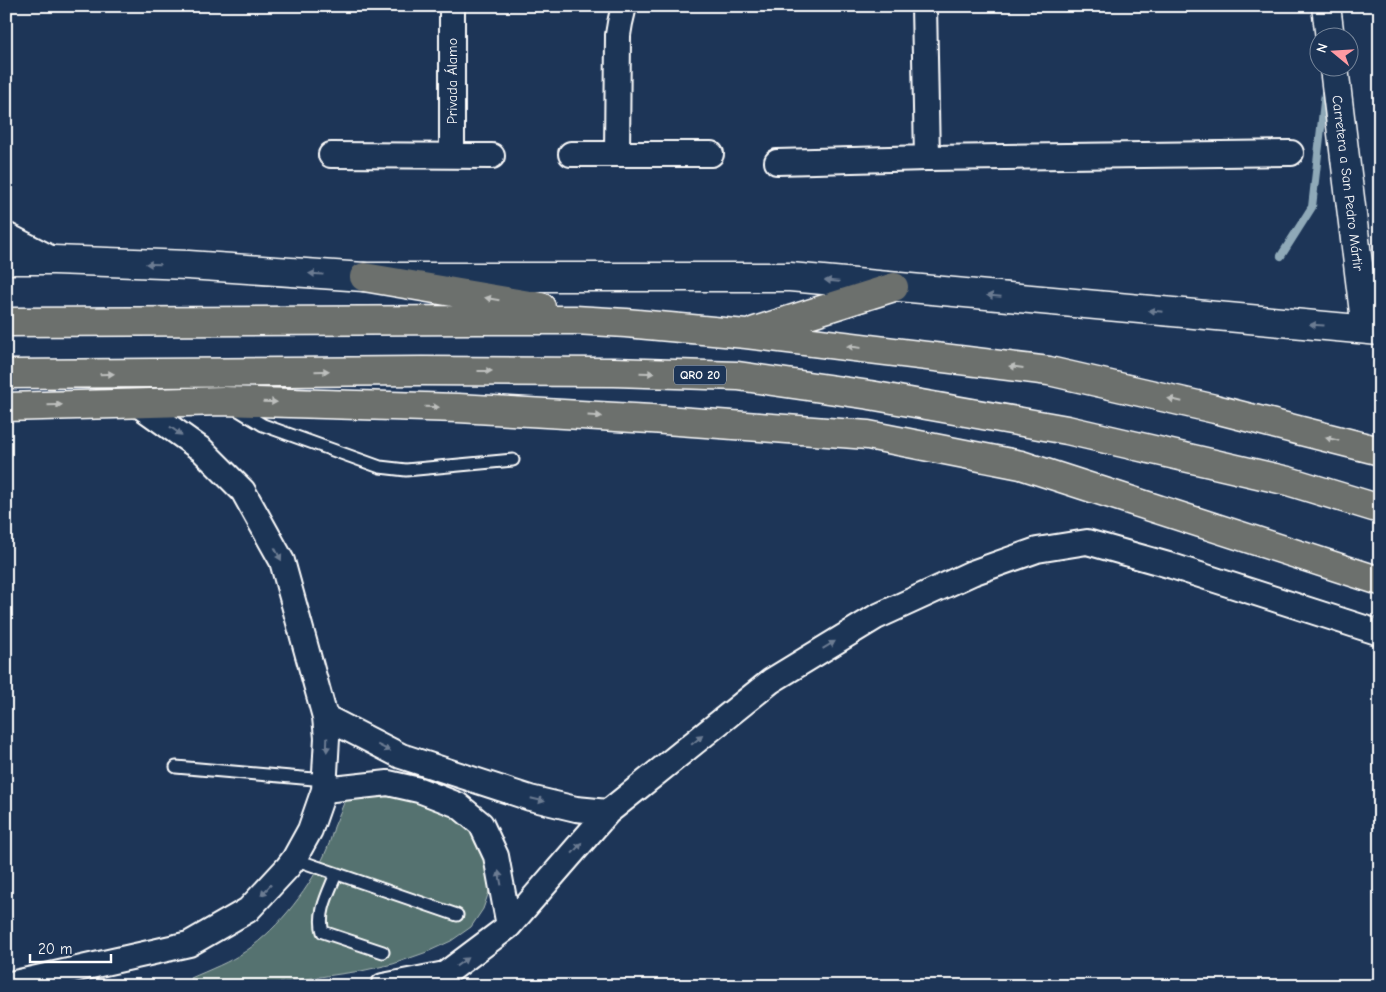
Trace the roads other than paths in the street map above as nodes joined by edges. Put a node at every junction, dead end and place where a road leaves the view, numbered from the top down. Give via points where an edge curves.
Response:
1 (452, 6) edge
2 (624, 6) edge
3 (924, 6) edge
4 (1326, 6) edge
5 (1329, 28) edge
6 (1336, 78) edge
7 (1291, 153) dead end
8 (571, 154) dead end
9 (617, 154) junction
10 (711, 154) dead end
11 (331, 155) dead end
12 (452, 155) junction
13 (492, 156) dead end
14 (926, 158) junction
15 (777, 162) dead end
16 (6, 235) edge
17 (6, 260) edge
18 (54, 260) junction
19 (364, 277) junction
20 (894, 287) junction
21 (6, 322) edge
22 (626, 323) junction
23 (1375, 328) edge
24 (746, 334) junction
25 (6, 374) edge
26 (223, 400) junction
27 (136, 403) junction
28 (6, 407) edge
29 (1380, 451) edge
30 (513, 460) dead end
31 (1380, 509) edge
32 (1380, 581) edge
33 (1380, 633) edge
34 (325, 717) junction
35 (176, 768) dead end
36 (324, 785) junction
37 (608, 812) junction
38 (294, 859) junction
39 (336, 874) junction
40 (457, 914) dead end
41 (509, 926) junction
42 (383, 952) dead end
43 (6, 985) edge
44 (383, 986) edge

1 - 12 street, Privada Álamo
2 - 9 street via 618,35
3 - 14 street
4 - 5 street
6 - 23 street, Carretera a San Pedro Mártir
7 - 14 street
8 - 9 street
9 - 10 street
11 - 12 street
12 - 13 street
14 - 15 street
16 - 18 street
17 - 18 street
19 -> 18 street
20 -> 19 street via 790,277
22 -> 19 highway
23 -> 20 street via 1283,323
20 - 24 highway
21 - 22 highway via 556,320
22 - 24 highway
29 -> 24 highway via 1049,371
25 -> 31 highway, QRO 20 via 422,370 738,376 1067,430 1288,480
26 - 27 highway
26 - 30 lane via 263,424 380,468 406,470
26 -> 32 highway via 468,408 868,435 1021,465
28 -> 27 highway
27 -> 34 street via 202,450 243,491 282,561
37 -> 33 street via 771,680 876,617 972,573 1037,550 1087,542
34 -> 36 street
34 -> 37 street via 401,756 530,798 576,809
35 - 36 lane
36 - 38 street via 310,830
41 -> 36 street via 496,856 481,824 458,805 419,790 388,783
41 -> 37 street
38 - 39 lane
38 -> 43 street via 248,910 189,944
39 - 40 lane
39 - 42 lane via 322,913 323,932
44 -> 41 street via 445,974

